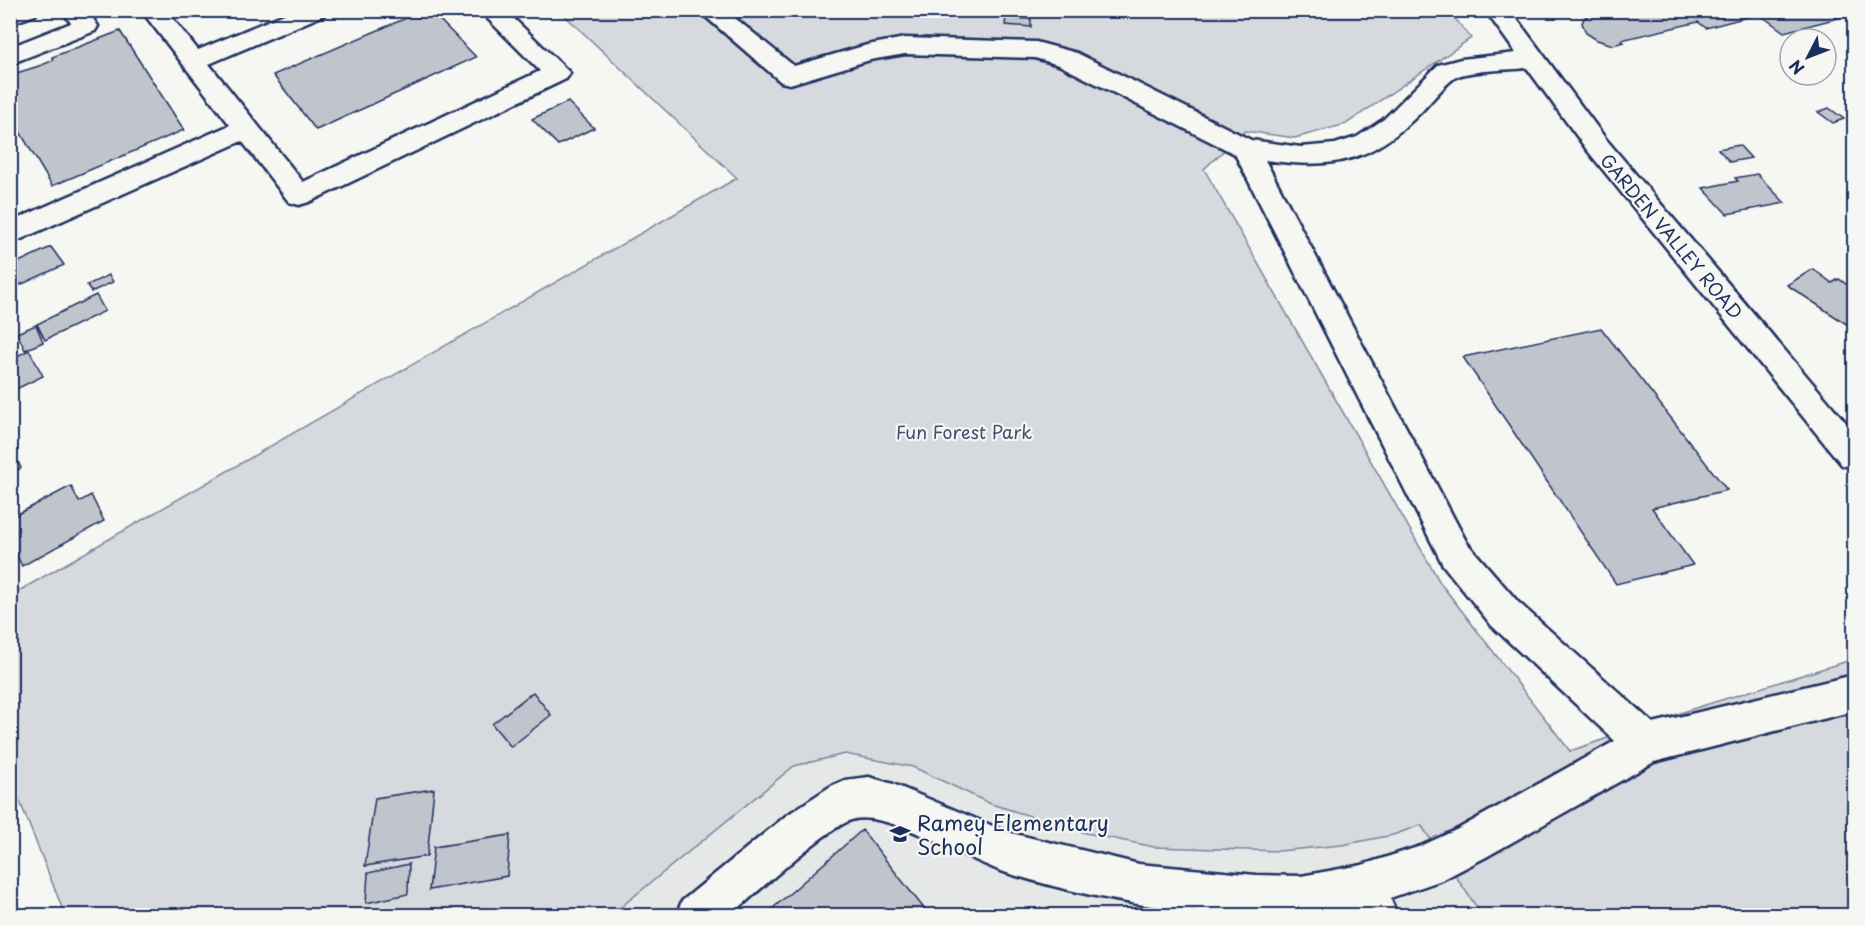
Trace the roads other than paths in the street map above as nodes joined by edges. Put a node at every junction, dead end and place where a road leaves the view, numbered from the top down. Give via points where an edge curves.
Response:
1 (27, 10) edge
2 (74, 10) edge
3 (153, 10) edge
4 (316, 10) edge
5 (491, 10) edge
6 (710, 10) edge
7 (1497, 10) edge
8 (10, 17) edge
9 (10, 56) edge
10 (1533, 60) junction
11 (194, 61) junction
12 (247, 128) junction
13 (1245, 148) junction
14 (10, 234) edge
15 (1854, 455) edge
16 (1854, 693) edge
17 (1647, 744) junction
18 (1370, 901) edge
19 (697, 915) edge

1 - 8 street
2 - 9 street via 86,26
3 - 11 street
4 - 11 street
5 - 12 street via 557,73 299,195
6 - 13 street via 790,76 905,46 1054,53
7 - 10 street, GARDEN VALLEY ROAD
10 - 13 street via 1447,71 1393,125 1366,143 1337,153 1301,156
10 - 15 street, GARDEN VALLEY ROAD via 1596,144
11 - 12 street
12 - 14 street
13 - 17 street via 1455,554 1505,614
16 - 17 street
17 - 18 street
18 - 19 street via 1139,885 1006,852 869,797 846,800 801,829

